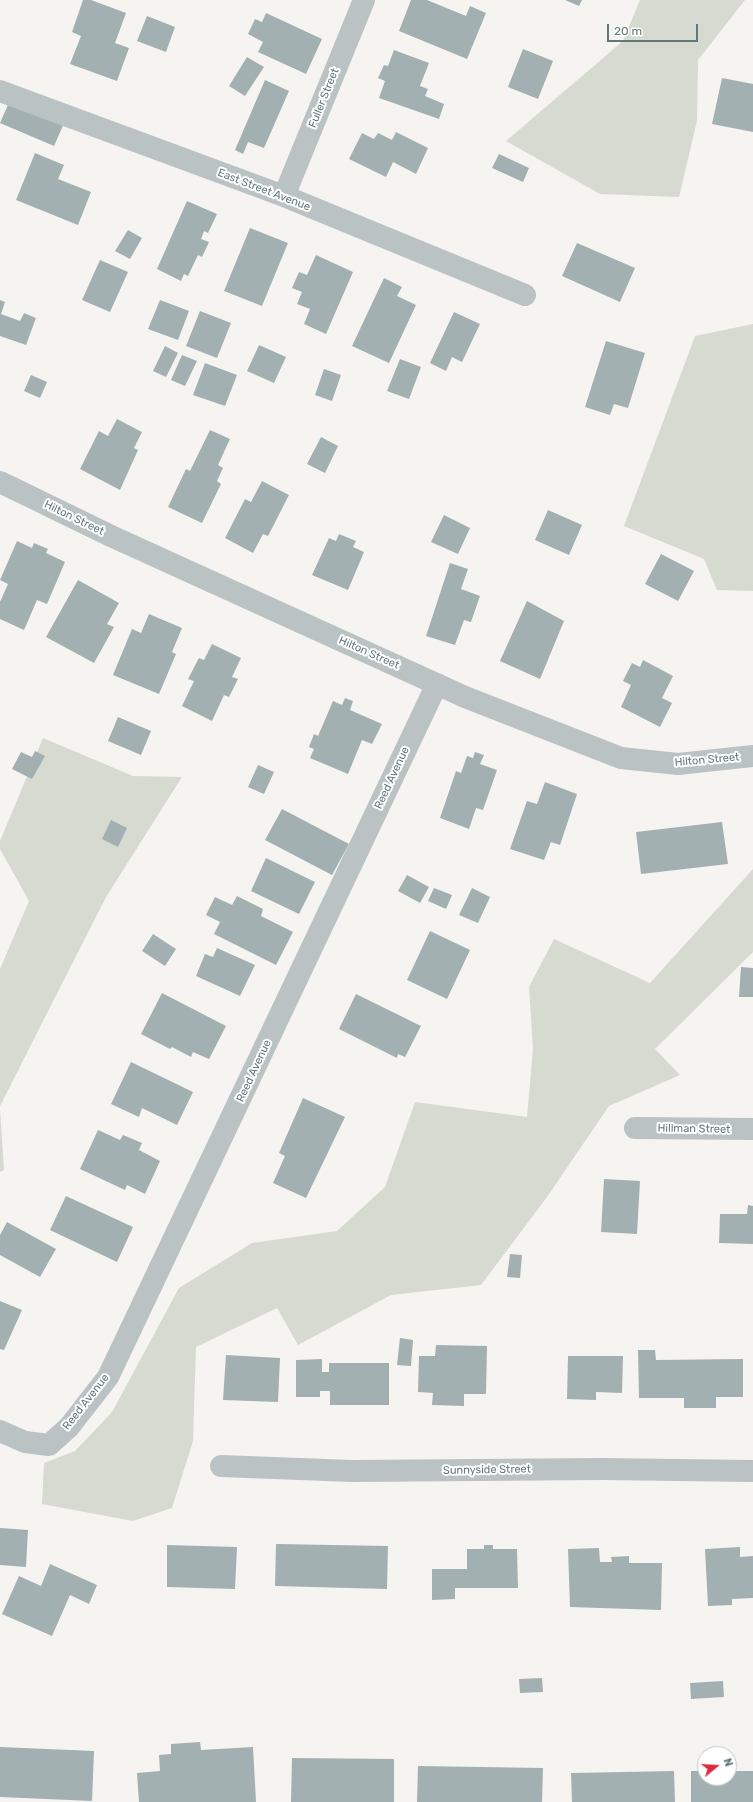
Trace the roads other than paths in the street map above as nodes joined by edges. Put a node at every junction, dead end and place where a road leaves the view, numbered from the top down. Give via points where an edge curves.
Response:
1 (364, 0) edge
2 (0, 91) edge
3 (284, 196) junction
4 (525, 295) dead end
5 (0, 482) edge
6 (437, 684) junction
7 (753, 756) edge
8 (635, 1128) dead end
9 (753, 1130) edge
10 (0, 1431) edge
11 (221, 1466) dead end
12 (753, 1471) edge

1 - 3 street, Fuller Street
2 - 3 street, East Street Avenue
3 - 4 street, East Street Avenue
5 - 6 street, Hilton Street via 111,536
6 - 7 street, Hilton Street via 621,758 678,764
6 - 10 street, Reed Avenue via 108,1377 69,1427 50,1445 25,1442
8 - 9 street, Hillman Street
11 - 12 street, Sunnyside Street via 352,1471

